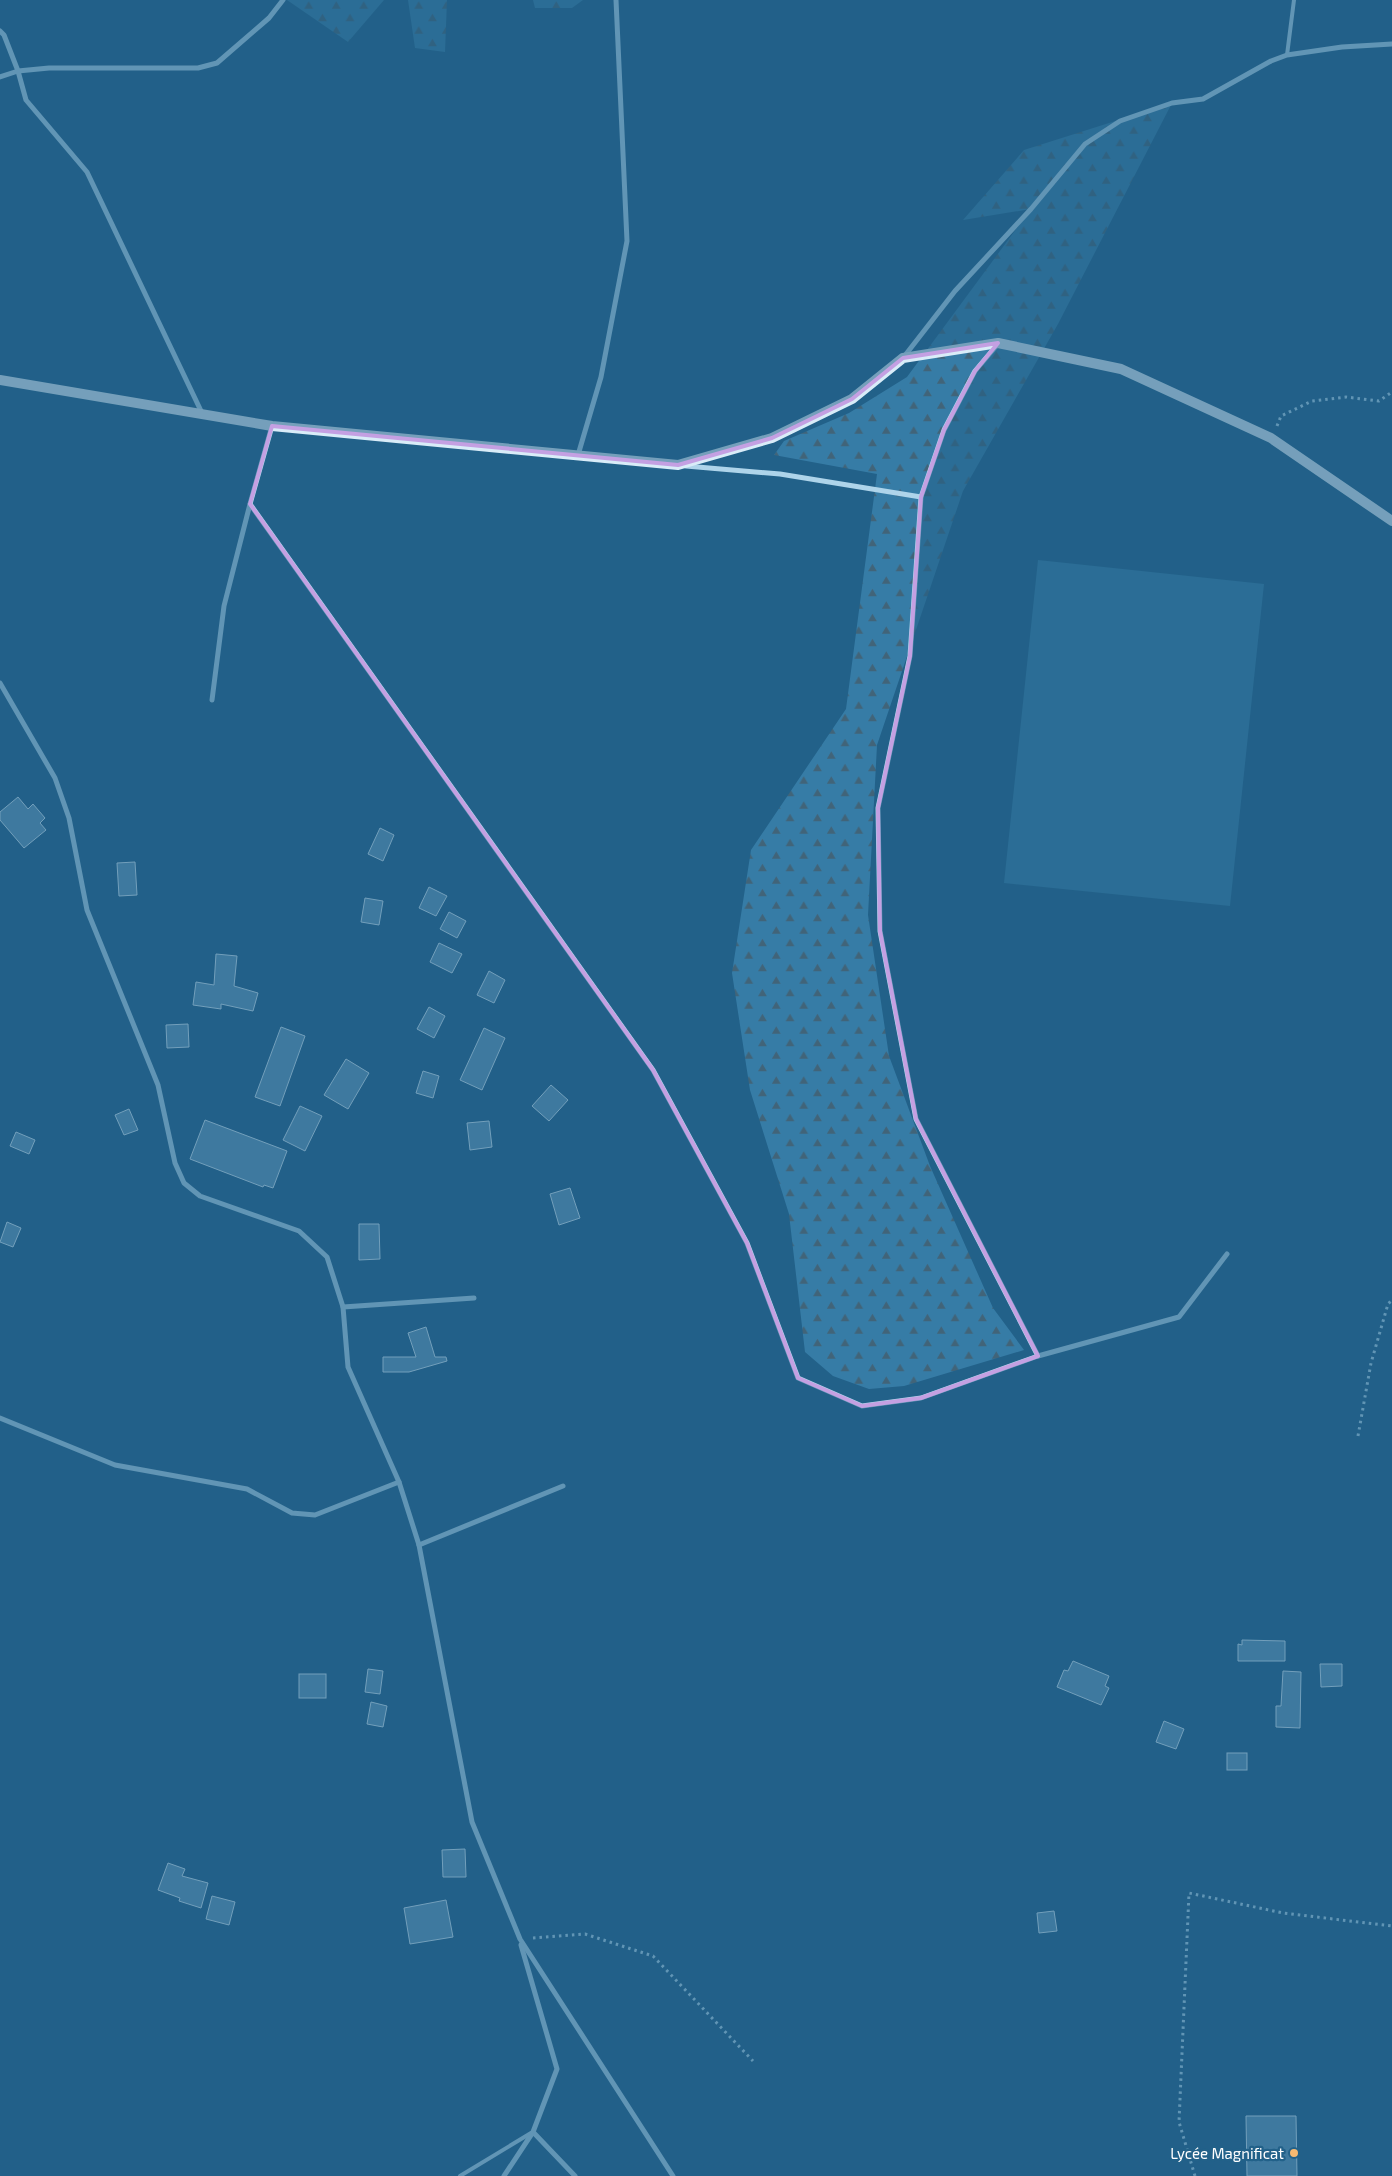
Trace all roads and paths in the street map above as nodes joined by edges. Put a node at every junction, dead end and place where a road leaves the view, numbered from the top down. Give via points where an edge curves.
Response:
1 (283, 0) edge
2 (616, 0) edge
3 (1294, 0) edge
4 (0, 32) edge
5 (1392, 44) edge
6 (1287, 56) junction
7 (18, 71) junction
8 (0, 77) edge
9 (998, 343) junction
10 (903, 358) junction
11 (0, 380) edge
12 (1392, 392) edge
13 (202, 413) junction
14 (272, 426) junction
15 (1271, 438) junction
16 (578, 456) junction
17 (678, 465) junction
18 (921, 497) junction
19 (250, 504) junction
20 (1392, 522) edge
21 (0, 683) edge
22 (212, 700) dead end
23 (1227, 1254) dead end
24 (474, 1298) dead end
25 (1392, 1300) edge
26 (343, 1307) junction
27 (1038, 1356) junction
28 (0, 1418) edge
29 (1358, 1436) dead end
30 (399, 1482) junction
31 (563, 1486) dead end
32 (419, 1545) junction
33 (1392, 1926) edge
34 (520, 1940) junction
35 (753, 2061) dead end
36 (533, 2132) junction
37 (460, 2176) edge
38 (504, 2176) edge
39 (574, 2176) edge
40 (673, 2176) edge
41 (1195, 2176) edge

1 - 7 street via 269,18 217,63 198,68
2 - 16 street via 627,241 602,377
3 - 6 lane
4 - 7 street
5 - 6 street via 1342,47
6 - 10 street via 1271,61 1203,99 1172,103 1120,121 1085,144 1031,209 955,291
7 - 8 street
7 - 13 street via 26,100 87,172
9 - 10 street
9 - 15 street via 1121,369
9 - 18 street via 975,372 944,430
10 - 17 street via 852,399 772,438
11 - 13 street
12 - 15 path via 1379,401 1346,397 1312,401 1281,416
13 - 14 street
14 - 16 street
14 - 19 street
15 - 20 street
16 - 17 street
17 - 18 street via 780,474
18 - 27 street via 910,656 878,808 880,931 916,1119
19 - 22 street via 224,606
19 - 27 street via 653,1070 747,1243 798,1378 862,1406 921,1398
21 - 26 street via 55,778 69,818 87,910 158,1085 175,1163 184,1183 200,1196 299,1231 327,1257
23 - 27 street via 1179,1317
24 - 26 street
25 - 29 path via 1388,1304 1371,1363
26 - 30 street via 348,1367
28 - 30 street via 115,1465 247,1490 292,1513 316,1515
30 - 32 street
31 - 32 street
32 - 34 street via 472,1822
33 - 41 path via 1283,1913 1189,1893 1179,2122
34 - 35 path via 585,1934 653,1956
34 - 36 street via 557,2069
34 - 40 street
36 - 37 lane
36 - 38 street
36 - 39 street

